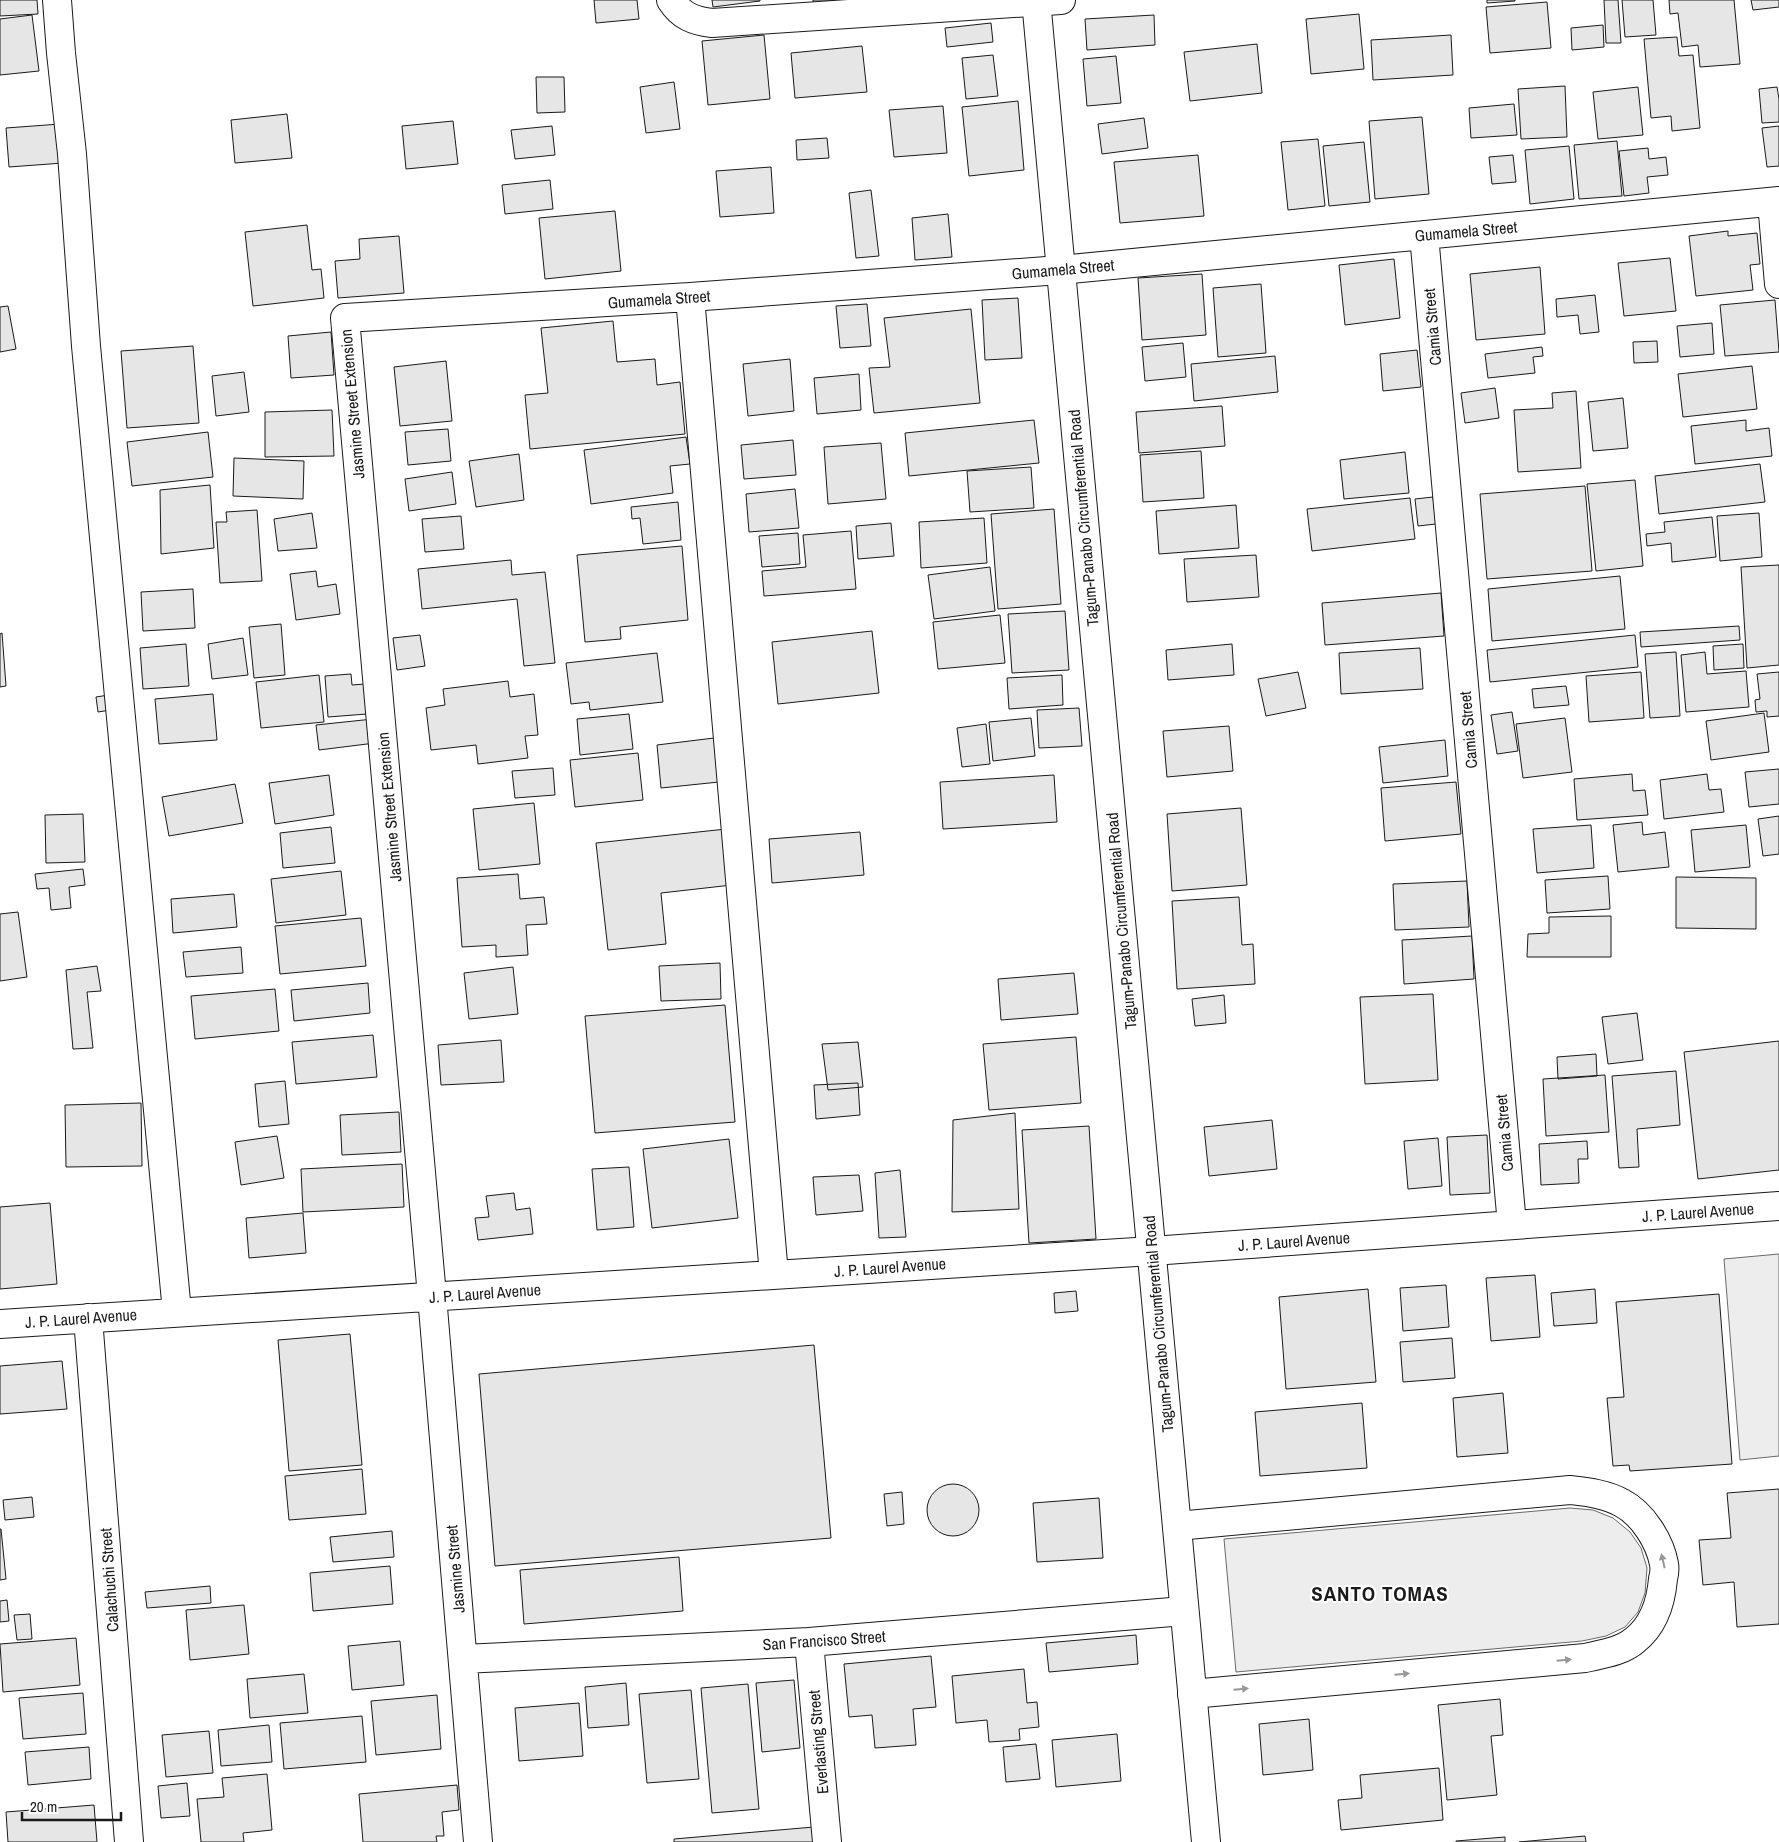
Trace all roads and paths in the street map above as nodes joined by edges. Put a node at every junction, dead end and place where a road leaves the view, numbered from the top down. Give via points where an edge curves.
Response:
1 (57, 0) edge
2 (671, 0) edge
3 (1044, 1) edge
4 (1775, 202) edge
5 (1424, 235) junction
6 (1060, 270) junction
7 (1779, 284) edge
8 (690, 297) junction
9 (345, 318) joint
10 (1779, 1206) edge
11 (1512, 1225) junction
12 (1152, 1251) junction
13 (774, 1275) junction
14 (432, 1296) junction
15 (177, 1312) junction
16 (88, 1318) junction
17 (0, 1324) edge
18 (1177, 1526) junction
19 (1184, 1611) junction
20 (809, 1642) junction
21 (463, 1660) junction
22 (1192, 1694) junction
23 (129, 1842) edge
24 (478, 1842) edge
25 (827, 1842) edge
26 (1206, 1842) edge

1 - 15 street via 86,346
2 - 3 street via 688,18 712,24
3 - 6 street, Tagum-Panabo Circumferential Road
4 - 5 street, Gumamela Street
4 - 7 street
5 - 6 street, Gumamela Street
5 - 11 street, Camia Street
6 - 8 street, Gumamela Street
6 - 12 street, Tagum-Panabo Circumferential Road
8 - 9 street, Gumamela Street
8 - 13 street
9 - 14 street, Jasmine Street Extension
10 - 11 street, J. P. Laurel Avenue
11 - 12 street, J. P. Laurel Avenue
12 - 13 street, J. P. Laurel Avenue
12 - 18 street, Tagum-Panabo Circumferential Road
13 - 14 street, J. P. Laurel Avenue
14 - 15 street, J. P. Laurel Avenue
14 - 21 street, Jasmine Street
15 - 16 street, J. P. Laurel Avenue
16 - 17 street, J. P. Laurel Avenue
16 - 23 street, Calachuchi Street
18 - 19 street, Tagum-Panabo Circumferential Road
22 -> 18 street via 1611,1653 1635,1641 1653,1621 1662,1597 1665,1566 1657,1541 1643,1521 1622,1503 1597,1494 1570,1490
19 - 20 street, San Francisco Street
19 - 22 street, Tagum-Panabo Circumferential Road
20 - 21 street, San Francisco Street
20 - 25 street, Everlasting Street
21 - 24 street, Jasmine Street
22 - 26 street, Tagum-Panabo Circumferential Road

